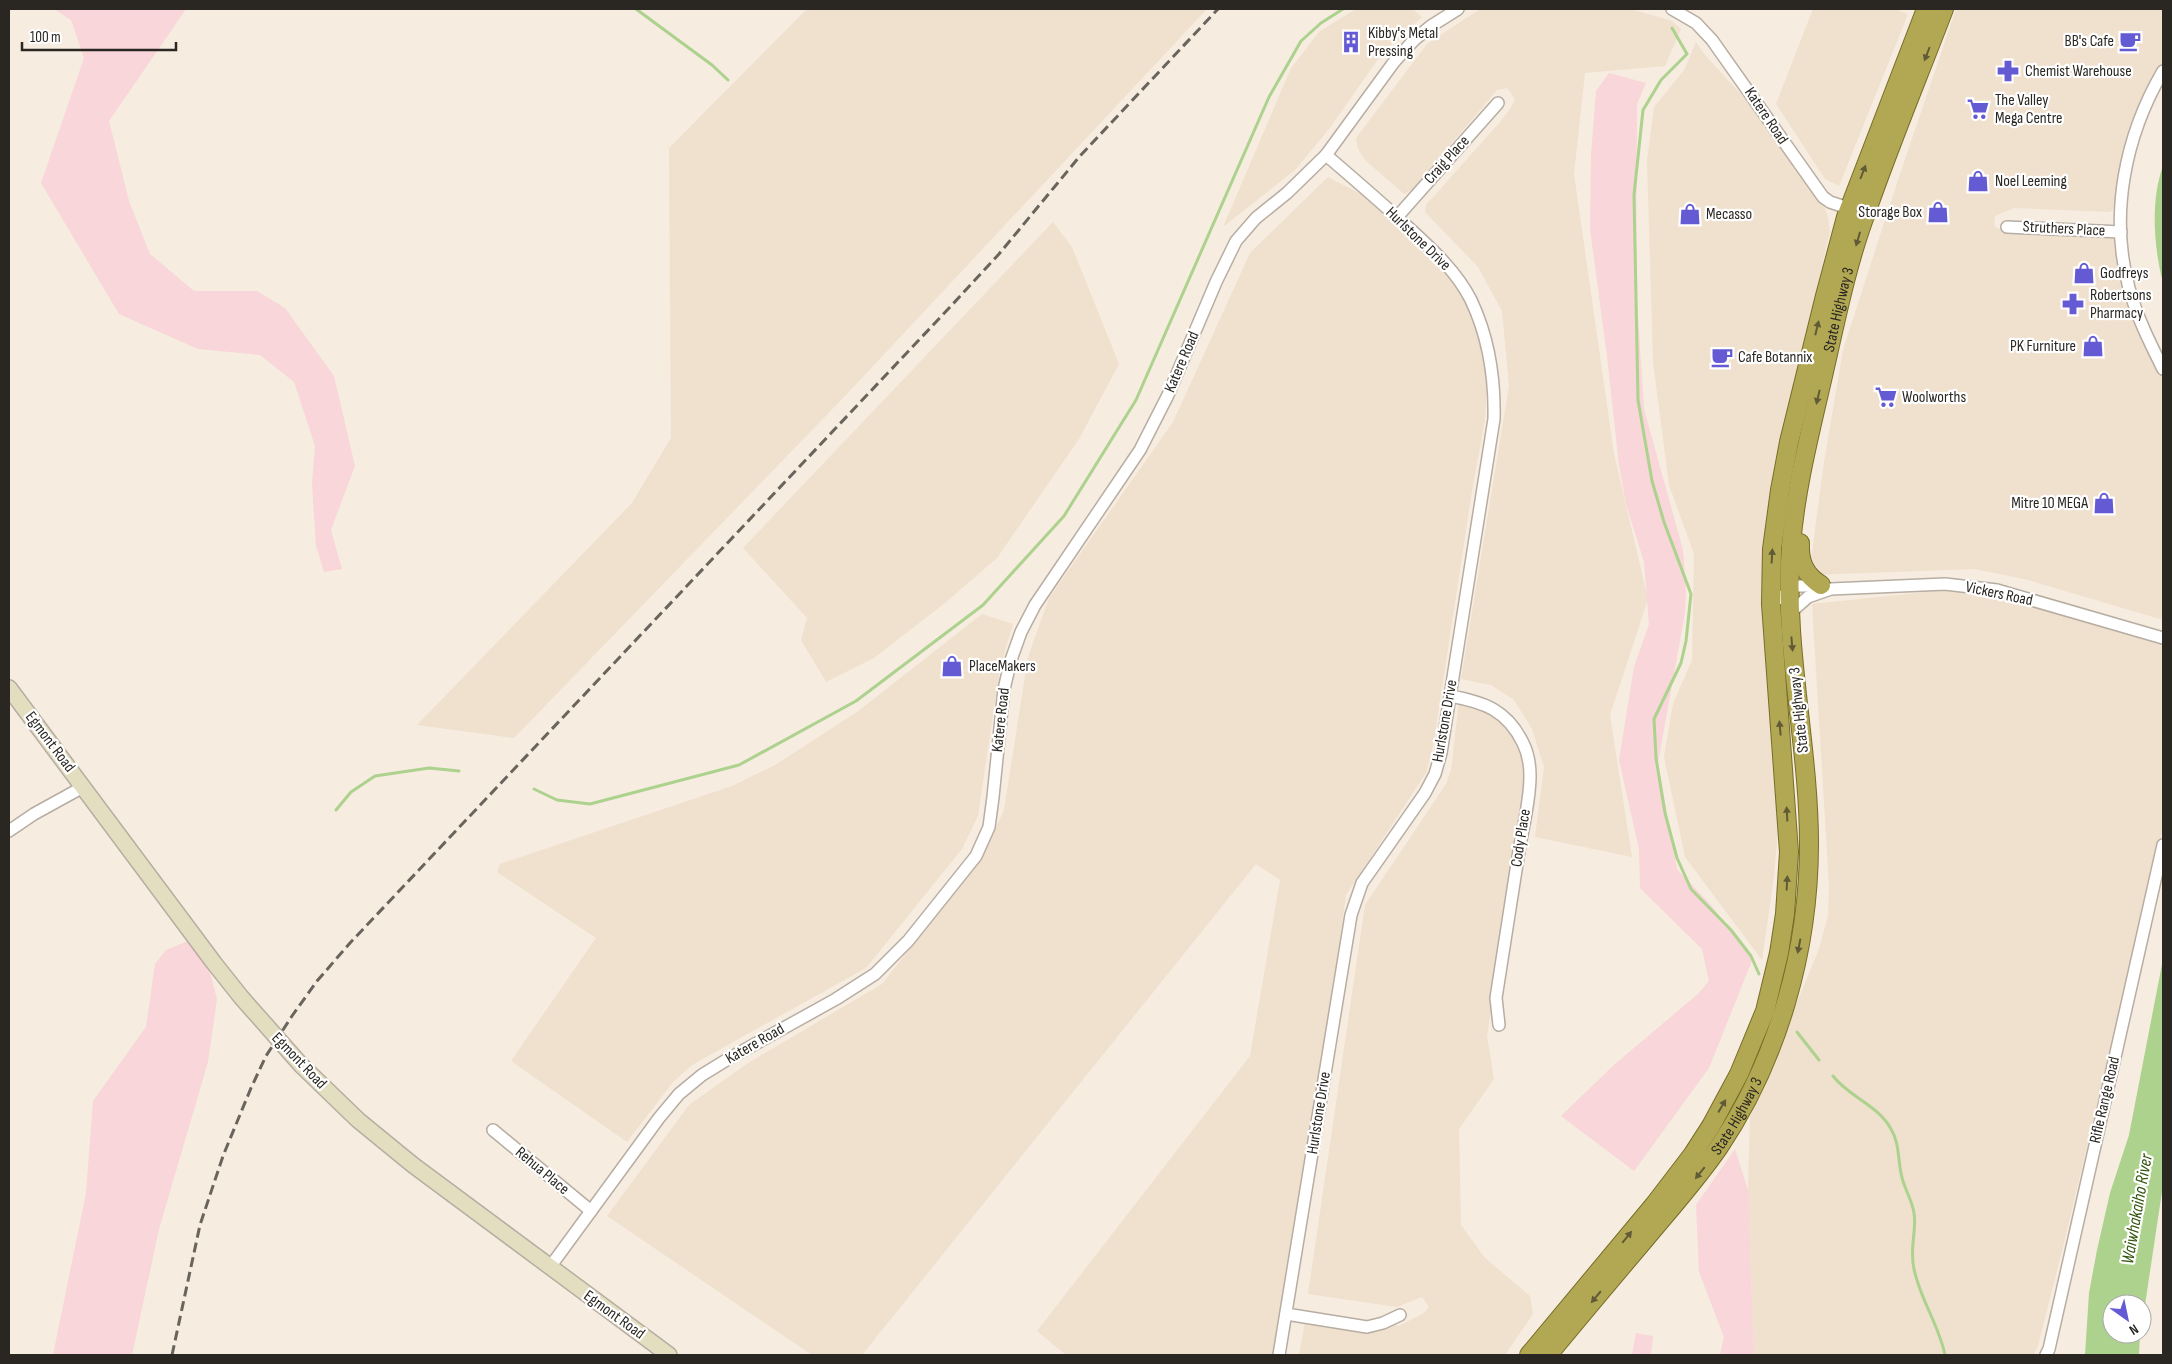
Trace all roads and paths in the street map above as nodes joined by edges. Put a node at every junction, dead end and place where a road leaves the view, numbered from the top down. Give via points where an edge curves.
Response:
1 (1458, 9) edge
2 (1672, 9) edge
3 (1926, 9) edge
4 (1944, 9) edge
5 (2163, 71) edge
6 (1498, 103) dead end
7 (1326, 155) junction
8 (1857, 211) junction
9 (1397, 217) junction
10 (2007, 227) dead end
11 (2121, 232) junction
12 (2163, 369) edge
13 (1801, 473) junction
14 (1826, 587) junction
15 (1789, 590) junction
16 (1771, 604) junction
17 (1790, 614) junction
18 (2163, 638) edge
19 (9, 688) edge
20 (1450, 696) junction
21 (83, 787) junction
22 (9, 832) edge
23 (2163, 845) edge
24 (1499, 1025) dead end
25 (493, 1130) dead end
26 (591, 1211) junction
27 (550, 1267) junction
28 (1286, 1314) junction
29 (1400, 1314) dead end
30 (669, 1355) edge
31 (1279, 1355) edge
32 (1528, 1355) edge
33 (1548, 1355) edge
34 (2046, 1355) edge

1 - 7 street, Katere Road via 1414,40 1394,62
2 - 8 street, Katere Road via 1696,24 1712,40 1823,197
8 -> 3 highway, State Highway 3
4 -> 8 highway, State Highway 3
5 - 11 street via 2150,93 2127,157
6 - 9 street, Craig Place
7 - 9 street, Hurlstone Drive
7 - 26 street, Katere Road via 1256,218 1236,242 1176,378 1140,450 1028,618 1011,660 1004,689 990,820 976,856 908,941 875,974 690,1084 663,1112
8 -> 13 highway, State Highway 3 via 1840,303
16 -> 8 highway, State Highway 3 via 1772,549 1782,480 1825,296
9 - 20 street, Hurlstone Drive via 1435,252 1470,298 1482,328 1495,387 1490,449
10 - 11 street, Struthers Place
11 - 12 street via 2129,288 2144,332
13 - 14 highway via 1804,504 1800,560 1807,574
13 - 15 highway, State Highway 3
14 - 15 street, Vickers Road via 1797,586
14 - 17 street, Vickers Road via 1808,597
14 - 18 street, Vickers Road via 1963,585 1996,590
15 - 16 street, Vickers Road
15 - 17 highway, State Highway 3
32 -> 16 highway, State Highway 3 via 1654,1205 1692,1154 1739,1074 1764,1011 1779,953 1789,852
17 -> 33 highway, State Highway 3 via 1809,844 1802,933 1780,1018 1755,1081 1720,1144 1686,1190
19 - 21 main road, Egmont Road
20 - 24 street, Cody Place via 1474,700 1504,717 1520,737 1529,760 1527,800 1496,998
20 - 28 street, Hurlstone Drive via 1441,753 1434,774 1425,793 1362,883 1351,915
21 - 22 street
21 - 27 main road, Egmont Road via 240,997 301,1065 358,1120 413,1165
23 - 34 street, Rifle Range Road
25 - 26 street, Rehua Place
26 - 27 street, Katere Road
27 - 30 main road, Egmont Road
28 - 29 street via 1367,1327 1384,1323
28 - 31 street, Hurlstone Drive

